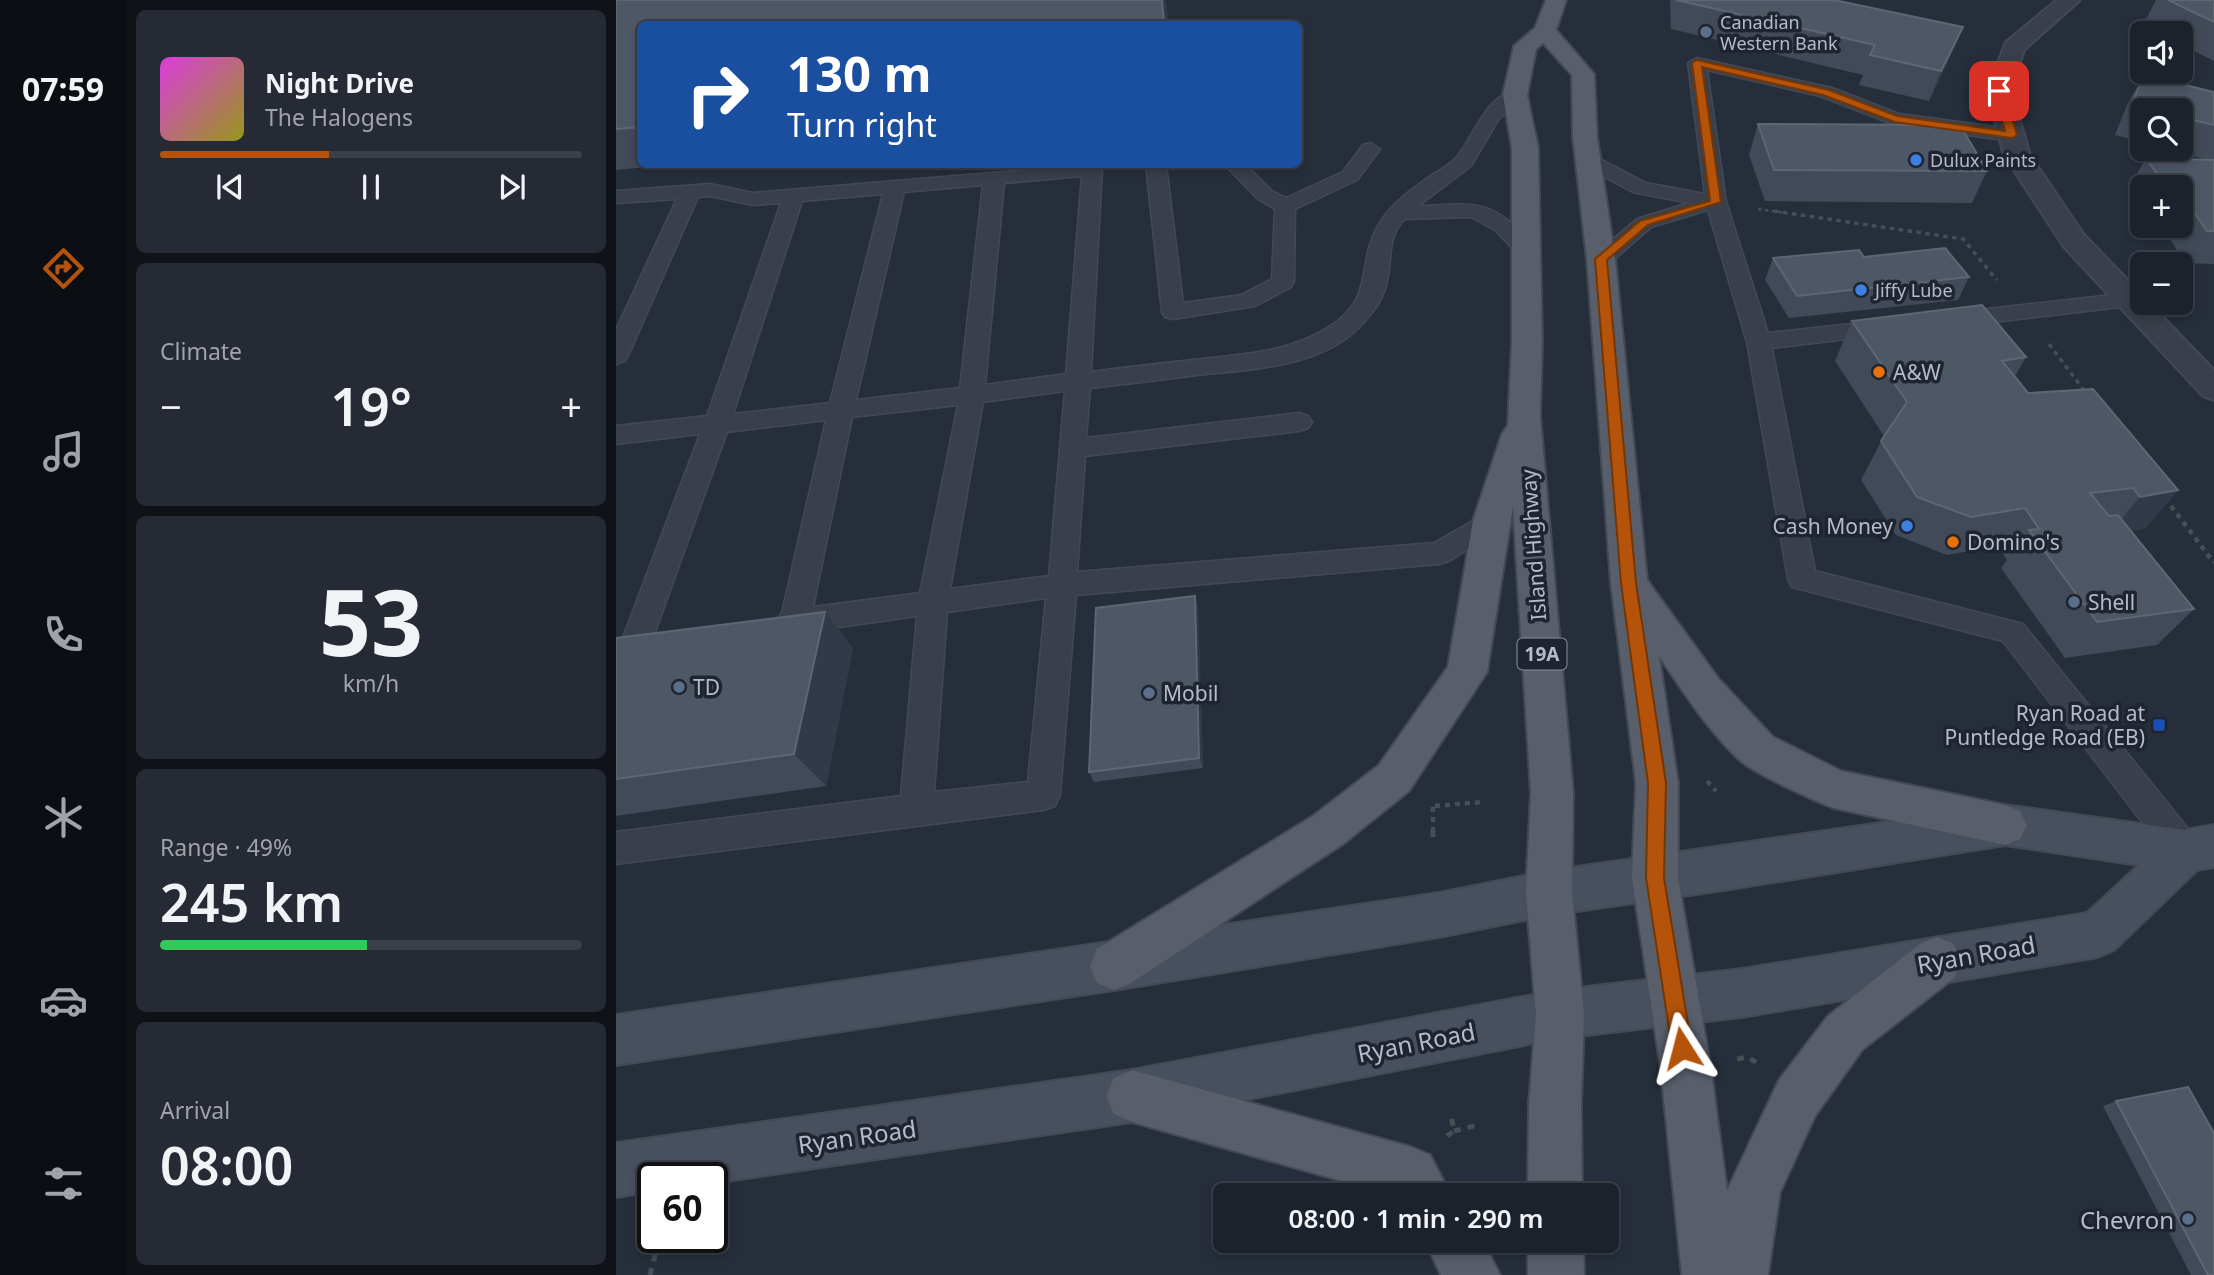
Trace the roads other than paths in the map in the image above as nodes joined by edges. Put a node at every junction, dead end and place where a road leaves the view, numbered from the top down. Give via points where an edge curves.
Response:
1 (1556, 0) edge
2 (2070, 0) edge
3 (1545, 31) junction
4 (1515, 95) junction
5 (2012, 135) junction
6 (1370, 149) dead end
7 (1589, 161) junction
8 (1156, 168) edge
9 (1237, 168) edge
10 (995, 178) junction
11 (895, 187) junction
12 (691, 191) junction
13 (793, 196) junction
14 (616, 197) edge
15 (1716, 202) junction
16 (1285, 206) junction
17 (1398, 213) junction
18 (1524, 247) junction
19 (1601, 259) junction
20 (2130, 300) joint
21 (2144, 315) edge
22 (1932, 322) edge
23 (1905, 326) edge
24 (1759, 342) junction
25 (616, 356) edge
26 (1078, 382) junction
27 (2214, 389) edge
28 (972, 395) junction
29 (841, 410) junction
30 (1524, 416) junction
31 (1299, 422) dead end
32 (717, 424) junction
33 (616, 435) edge
34 (1074, 448) junction
35 (1491, 521) junction
36 (1629, 583) junction
37 (1062, 585) junction
38 (933, 602) junction
39 (795, 621) junction
40 (769, 625) edge
41 (638, 643) edge
42 (916, 809) junction
43 (2005, 825) junction
44 (616, 848) edge
45 (2205, 850) edge
46 (1655, 878) junction
47 (1549, 893) junction
48 (1937, 961) junction
49 (1114, 966) junction
50 (1675, 1002) junction
51 (1560, 1014) junction
52 (616, 1040) edge
53 (1132, 1096) junction
54 (616, 1170) edge
55 (1417, 1183) edge
56 (1555, 1183) edge
57 (1459, 1253) edge
58 (1556, 1253) edge
59 (1472, 1275) edge
60 (1556, 1275) edge
61 (1710, 1275) edge
62 (1740, 1275) edge

1 - 3 main road, Island Highway / 19A
2 - 5 street via 2014,47 1999,91
3 - 4 main road, Island Highway / 19A via 1525,46
3 - 7 main road via 1583,74
4 - 17 lane via 1490,117 1464,162
4 - 18 main road, Island Highway / 19A via 1525,148
5 - 15 lane via 1895,119 1826,92 1697,63
5 - 20 street via 2017,155 2074,241
6 - 16 lane via 1350,176
7 - 15 lane via 1640,188
7 - 19 main road
8 - 16 lane via 1173,312 1247,301 1283,282
9 - 16 lane via 1265,195
10 - 11 lane
10 - 26 lane via 1092,169
10 - 28 lane
11 - 13 lane
11 - 29 lane
12 - 13 lane via 753,199
12 - 14 lane
12 - 25 lane
13 - 32 lane
15 - 19 lane via 1644,223
15 - 24 lane
17 - 18 lane via 1475,211 1502,226
17 - 26 lane via 1381,237 1368,302 1340,331 1320,342 1272,359
18 - 30 main road, Island Highway / 19A
19 - 36 main road
20 - 22 lane
21 - 27 street
23 - 24 lane
24 - 45 lane via 1802,579 2013,632
26 - 28 lane
26 - 34 lane
28 - 29 lane
28 - 38 lane
29 - 32 lane
29 - 39 lane
30 - 35 main road
30 - 47 main road, Island Highway / 19A via 1552,793
31 - 34 lane
32 - 33 lane
32 - 41 lane
34 - 37 lane
35 - 37 lane via 1439,553
35 - 49 main road via 1467,672 1394,778 1328,830
36 - 43 main road via 1704,690 1758,750 1835,789
36 - 46 main road via 1657,783
37 - 38 lane
37 - 42 lane via 1042,795
38 - 39 lane
38 - 42 lane
39 - 40 lane
42 - 44 lane
43 - 45 main road
43 - 46 main road
45 - 48 main road, Ryan Road via 2098,934
46 - 47 main road
46 - 50 main road
47 - 49 main road
47 - 51 main road, Island Highway / 19A
48 - 50 main road, Ryan Road
48 - 62 main road via 1845,1034 1797,1098 1754,1190
49 - 52 main road
50 - 51 main road, Ryan Road
50 - 61 main road
51 - 53 main road, Ryan Road
51 - 56 main road, Island Highway / 19A
53 - 54 main road, Ryan Road
53 - 55 main road via 1411,1174
57 - 59 main road
58 - 60 main road

